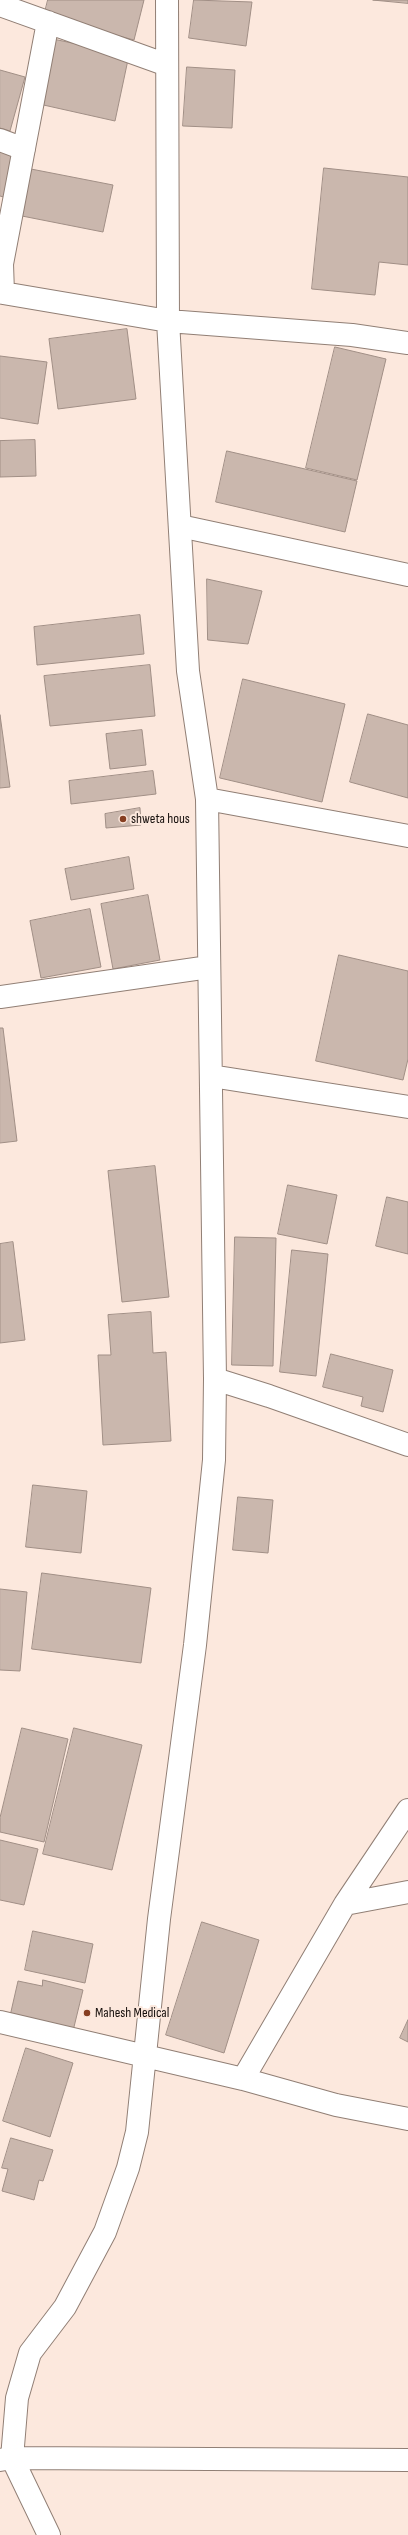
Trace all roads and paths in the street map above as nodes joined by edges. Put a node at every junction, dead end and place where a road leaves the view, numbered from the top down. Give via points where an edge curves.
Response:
1 (167, 0) edge
2 (0, 5) edge
3 (48, 22) junction
4 (167, 65) junction
5 (0, 140) edge
6 (24, 149) junction
7 (1, 264) edge
8 (168, 321) junction
9 (408, 343) edge
10 (180, 526) junction
11 (408, 575) edge
12 (207, 799) junction
13 (408, 836) edge
14 (209, 967) junction
15 (0, 997) edge
16 (211, 1076) junction
17 (408, 1107) edge
18 (215, 1379) junction
19 (408, 1445) edge
20 (408, 1810) edge
21 (408, 1892) edge
22 (345, 1904) junction
23 (0, 2022) edge
24 (144, 2057) junction
25 (243, 2079) junction
26 (408, 2119) edge
27 (408, 2460) edge
28 (4, 2463) edge
29 (49, 2535) edge

1 - 4 street
2 - 3 street
3 - 4 street
3 - 6 street
4 - 8 street
5 - 6 street
6 - 7 street
7 - 8 street via 3,293
8 - 9 street via 352,335
8 - 10 street
10 - 11 street
10 - 12 street via 188,671
12 - 13 street
12 - 14 street
14 - 15 street
14 - 16 street
16 - 17 street
16 - 18 street
18 - 19 street
18 - 24 street via 214,1460 195,1645 159,1919
20 - 22 street
21 - 22 street
22 - 25 street
23 - 24 street
24 - 25 street
24 - 28 street via 137,2132 128,2168 105,2232 65,2307 30,2353 17,2398
25 - 26 street via 336,2105
27 - 28 street
28 - 29 street

